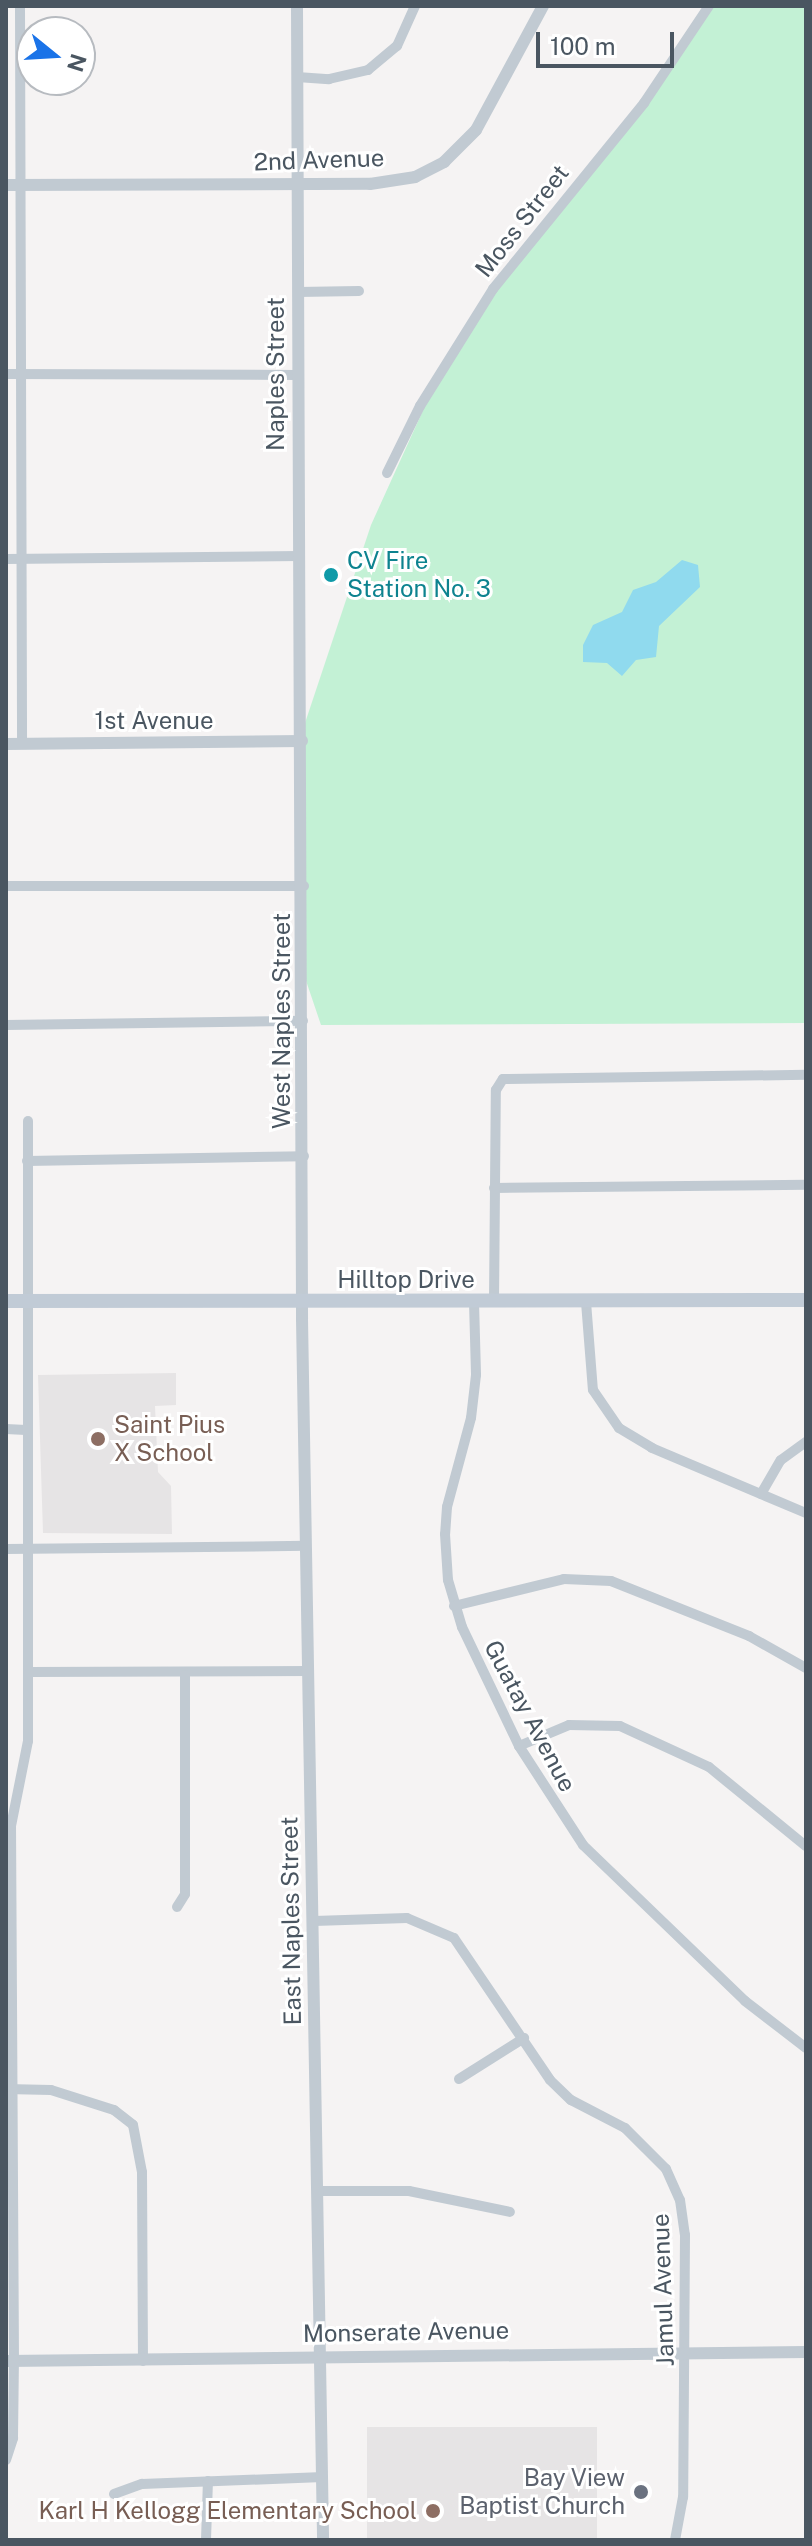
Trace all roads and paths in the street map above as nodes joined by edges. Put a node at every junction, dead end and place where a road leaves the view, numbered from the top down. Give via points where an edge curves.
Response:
1 (20, 6) edge
2 (297, 6) edge
3 (415, 6) edge
4 (543, 6) edge
5 (709, 6) edge
6 (297, 77) junction
7 (22, 184) junction
8 (298, 184) junction
9 (6, 185) edge
10 (359, 291) dead end
11 (298, 292) junction
12 (6, 374) edge
13 (22, 374) junction
14 (298, 375) junction
15 (387, 473) dead end
16 (299, 556) junction
17 (6, 559) edge
18 (22, 559) junction
19 (302, 741) junction
20 (6, 744) edge
21 (22, 744) junction
22 (6, 886) edge
23 (304, 886) junction
24 (303, 1021) junction
25 (6, 1025) edge
26 (806, 1075) edge
27 (28, 1121) dead end
28 (304, 1156) junction
29 (27, 1161) junction
30 (806, 1185) edge
31 (494, 1188) junction
32 (25, 1300) junction
33 (806, 1300) edge
34 (6, 1301) edge
35 (494, 1301) junction
36 (305, 1302) junction
37 (474, 1302) junction
38 (586, 1302) junction
39 (6, 1429) edge
40 (26, 1430) junction
41 (806, 1442) edge
42 (761, 1494) junction
43 (806, 1513) edge
44 (306, 1546) junction
45 (27, 1547) junction
46 (6, 1549) edge
47 (454, 1606) junction
48 (806, 1668) edge
49 (309, 1671) junction
50 (29, 1672) junction
51 (185, 1675) junction
52 (519, 1746) junction
53 (806, 1846) edge
54 (177, 1907) dead end
55 (314, 1921) junction
56 (524, 2038) junction
57 (806, 2048) edge
58 (459, 2079) dead end
59 (10, 2089) edge
60 (317, 2191) junction
61 (510, 2212) dead end
62 (686, 2352) junction
63 (806, 2352) edge
64 (320, 2354) junction
65 (10, 2361) edge
66 (143, 2361) junction
67 (6, 2460) edge
68 (323, 2477) junction
69 (208, 2481) junction
70 (114, 2494) dead end
71 (206, 2540) edge
72 (323, 2540) edge
73 (675, 2540) edge

1 - 7 street
2 - 6 street, Naples Street
3 - 6 street via 397,46 368,70 329,79
4 - 8 street, 2nd Avenue via 476,130 444,162 415,177
5 - 15 street, Moss Street via 644,103 493,289 420,406
6 - 8 street, Naples Street
7 - 8 street, 2nd Avenue
7 - 9 street, 2nd Avenue
7 - 13 street
8 - 11 street, Naples Street
10 - 11 street
11 - 14 street, Naples Street
12 - 13 street
13 - 14 street
13 - 18 street
14 - 16 street, Naples Street
16 - 18 street
16 - 19 street, Naples Street
17 - 18 street
18 - 21 street
19 - 21 street, 1st Avenue
19 - 23 street, West Naples Street
20 - 21 street, 1st Avenue
22 - 23 street
23 - 24 street, West Naples Street
24 - 25 street
24 - 28 street, West Naples Street
26 - 31 street via 503,1079 496,1090
27 - 29 street
28 - 29 street
28 - 36 street, West Naples Street
29 - 32 street
30 - 31 street
31 - 35 street
32 - 34 main road, Hilltop Drive
32 - 36 main road, Hilltop Drive
32 - 40 street
33 - 38 main road, Hilltop Drive
35 - 37 main road, Hilltop Drive
35 - 38 main road, Hilltop Drive
36 - 37 main road, Hilltop Drive
36 - 44 street, East Naples Street
37 - 47 street, Guatay Avenue via 471,1418 445,1531
38 - 42 street via 593,1390 619,1428 652,1448
39 - 40 street
40 - 45 street
41 - 42 street via 781,1460
42 - 43 street
44 - 45 street
44 - 49 street, East Naples Street
45 - 46 street
45 - 50 street
47 - 48 street via 564,1579 611,1581 749,1636
47 - 52 street, Guatay Avenue
49 - 51 street
49 - 55 street, East Naples Street
50 - 51 street
50 - 59 street via 28,1741 11,1826
51 - 54 street via 185,1894
52 - 53 street via 582,1722 620,1726 709,1767
52 - 57 street, Guatay Avenue via 560,1814 602,1867 745,2001
55 - 56 street, Jamul Avenue via 407,1918 441,1930 459,1942
55 - 60 street, East Naples Street
56 - 58 street
56 - 62 street, Jamul Avenue via 571,2100 625,2128 666,2169 685,2227
59 - 65 street
59 - 66 street via 51,2090 114,2110 133,2125 142,2172
60 - 61 street via 409,2191
60 - 64 street, East Naples Street
62 - 63 street, Monserate Avenue
62 - 64 street, Monserate Avenue
62 - 73 street, Jamul Avenue via 683,2497
64 - 66 street, Monserate Avenue
64 - 68 street, East Naples Street
65 - 66 street, Monserate Avenue
65 - 67 street via 13,2438
68 - 69 street
68 - 72 street, East Naples Street
69 - 70 street via 142,2484
69 - 71 street

